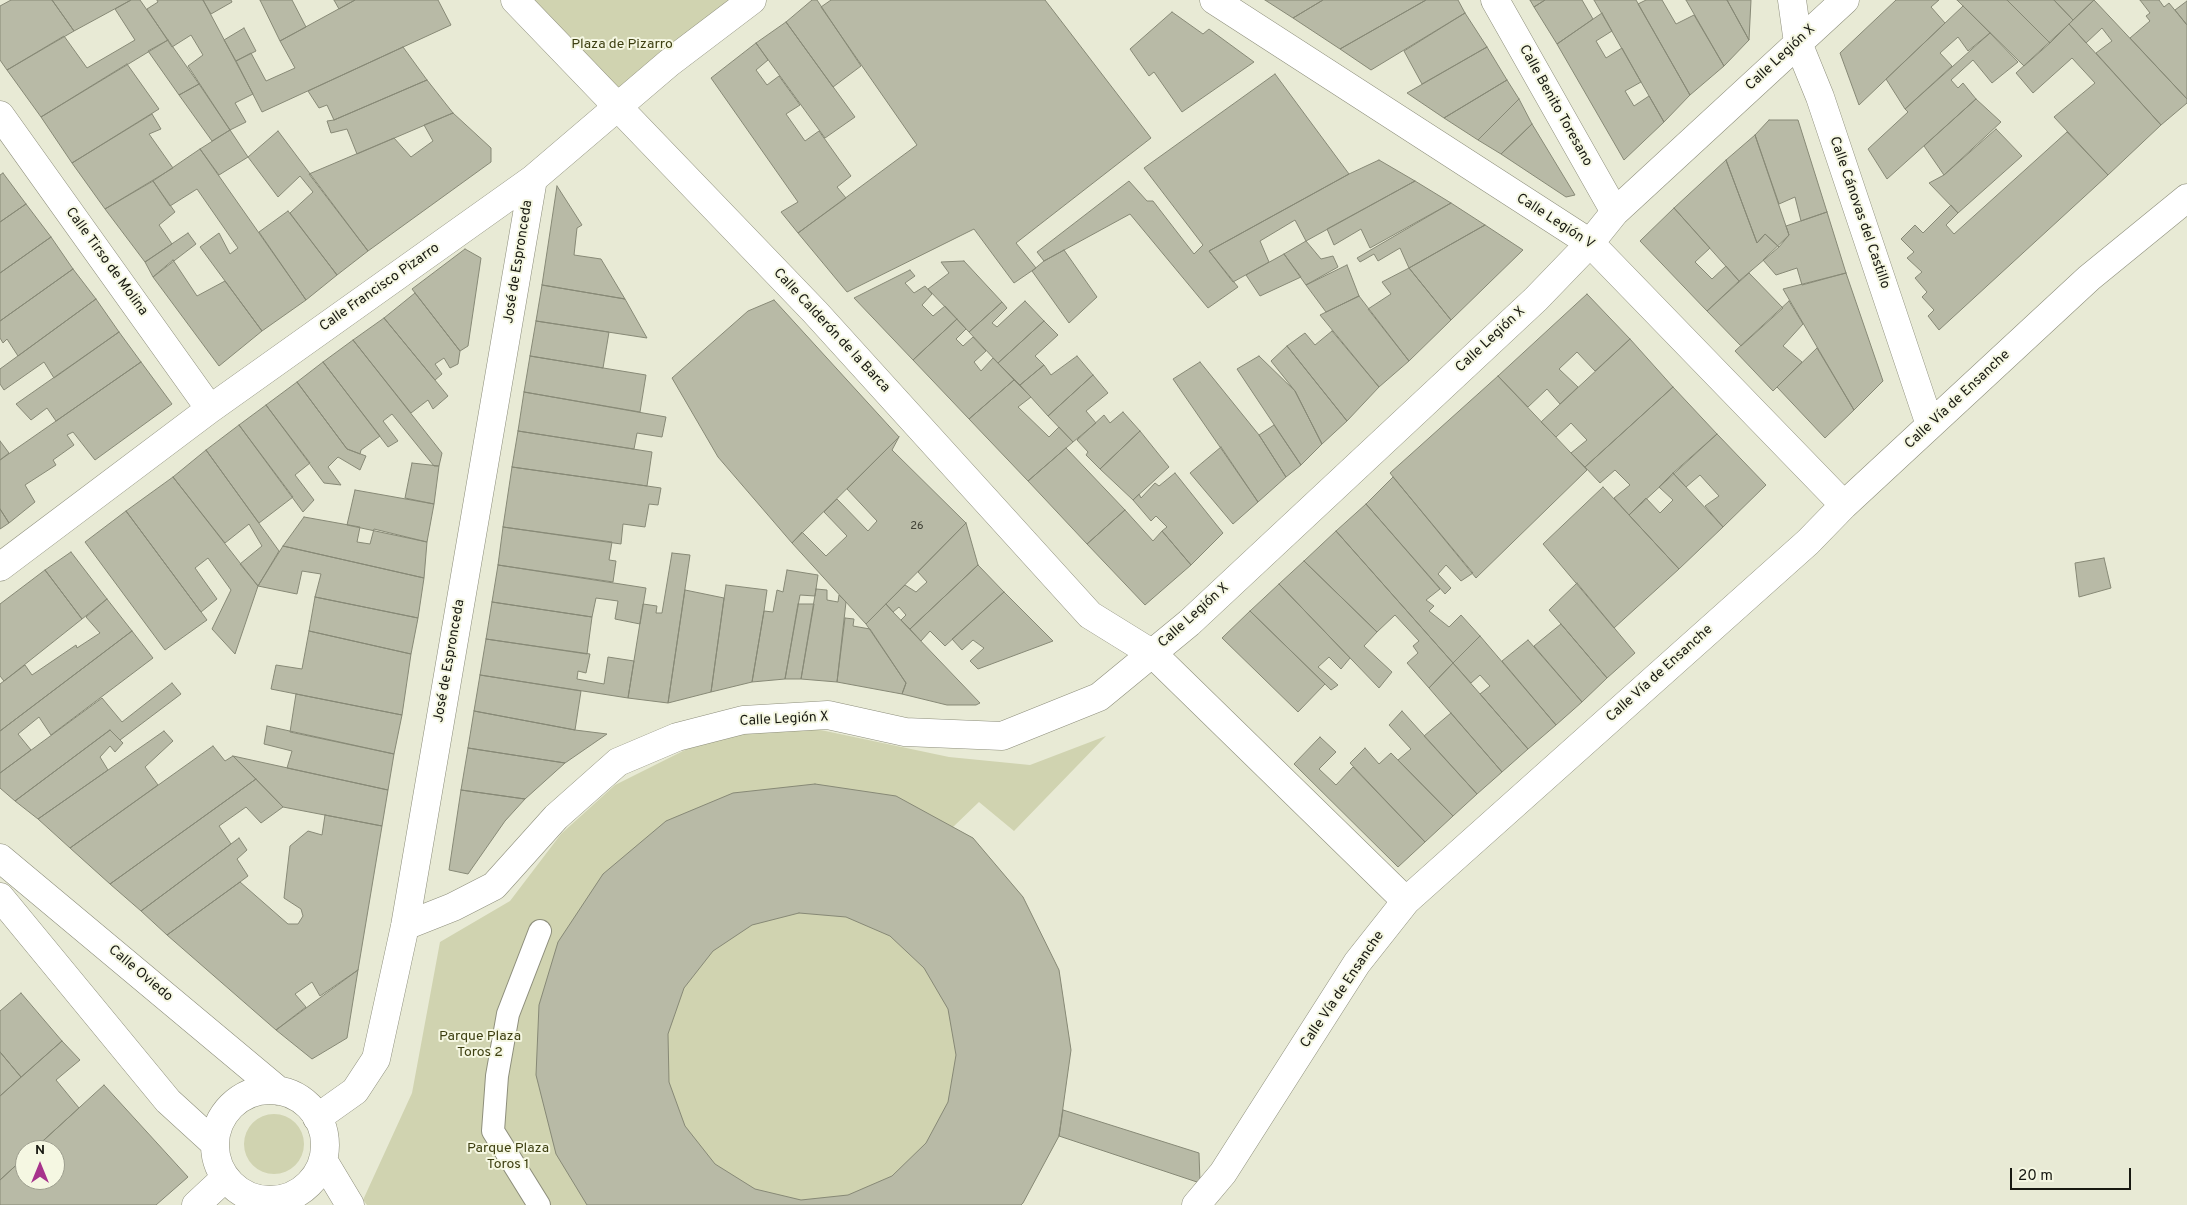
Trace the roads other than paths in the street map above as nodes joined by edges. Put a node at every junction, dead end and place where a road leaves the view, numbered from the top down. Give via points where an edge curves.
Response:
1 (515, 0) edge
2 (752, 0) edge
3 (1214, 0) edge
4 (1495, 0) edge
5 (1792, 0) edge
6 (1844, 0) edge
7 (1798, 43) junction
8 (617, 106) junction
9 (0, 115) edge
10 (532, 178) junction
11 (2184, 205) edge
12 (1615, 212) junction
13 (1590, 243) junction
14 (210, 409) junction
15 (1930, 425) junction
16 (1844, 505) junction
17 (0, 567) edge
18 (1153, 654) junction
19 (0, 858) edge
20 (0, 897) edge
21 (1406, 901) junction
22 (405, 926) junction
23 (540, 931) dead end
24 (279, 1091) junction
25 (317, 1118) junction
26 (214, 1143) junction
27 (323, 1160) junction
28 (225, 1178) junction
29 (255, 1201) edge
30 (196, 1205) edge
31 (350, 1205) edge
32 (539, 1205) edge
33 (1196, 1205) edge

1 - 8 street, Calle Calderón de la Barca
2 - 8 street, Calle Francisco Pizarro
3 - 13 street, Calle Legión V
4 - 12 street, Calle Benito Toresano
5 - 7 street, Calle Cánovas del Castillo
6 - 7 street, Calle Legión X
7 - 12 street, Calle Legión X
7 - 15 street, Calle Cánovas del Castillo via 1826,115
8 - 10 street, Calle Francisco Pizarro
8 - 18 street, Calle Calderón de la Barca via 815,312 1090,615
9 - 14 street, Calle Tirso de Molina
10 - 14 street, Calle Francisco Pizarro
10 - 22 street, José de Espronceda
11 - 15 street, Calle Vía de Ensanche via 2089,278
12 - 13 street, Calle Legión X
13 - 16 street, Calle Legión V
13 - 18 street, Calle Legión X via 1536,299
14 - 17 street, Calle Francisco Pizarro
15 - 16 street, Calle Vía de Ensanche
16 - 21 street, Calle Vía de Ensanche via 1808,542
18 - 21 street, Calle Calderón de la Barca
18 - 22 street, Calle Legión X via 1099,697 1002,736 905,732 828,715 743,720 677,737 618,762 556,817 494,886
19 - 24 street, Calle Oviedo
20 - 26 street via 168,1101
21 - 33 street, Calle Vía de Ensanche via 1357,964 1223,1173
22 - 25 street, José de Espronceda via 376,1059 354,1091
23 - 32 lane via 508,1014 497,1076 494,1131
24 - 25 street via 307,1105
24 - 26 street via 260,1091 242,1097 218,1124
25 - 27 street via 325,1145
26 - 28 street via 217,1162
27 - 29 street via 303,1189 288,1197
27 - 31 street
28 - 29 street
28 - 30 street

